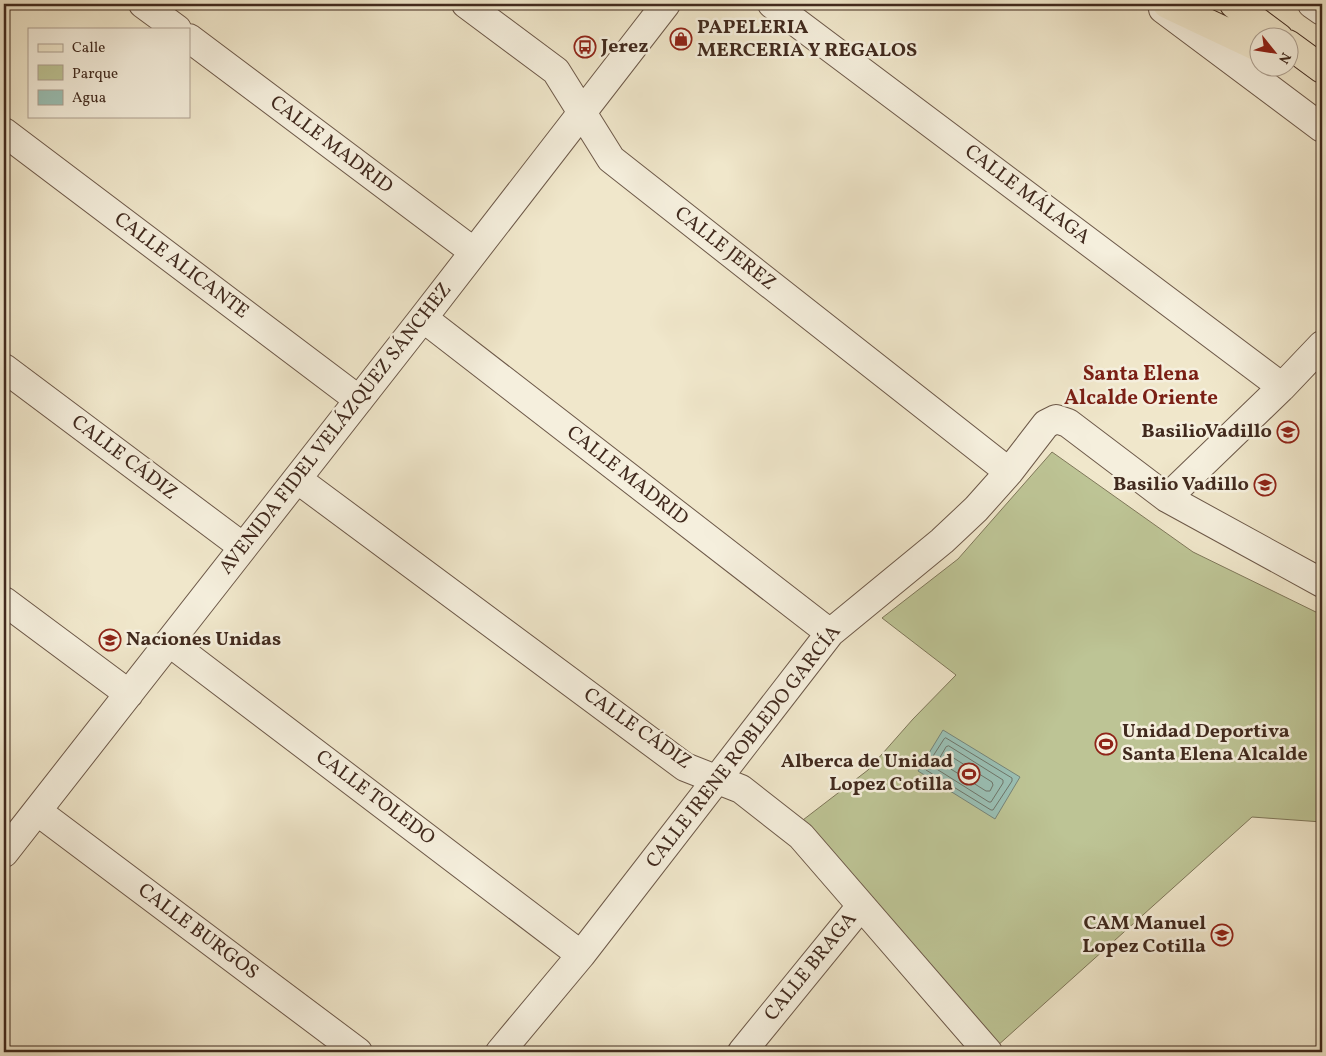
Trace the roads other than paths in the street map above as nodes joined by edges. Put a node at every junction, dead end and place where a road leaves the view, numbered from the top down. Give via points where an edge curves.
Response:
1 (143, 4) edge
2 (466, 4) edge
3 (666, 4) edge
4 (772, 4) edge
5 (1156, 4) edge
6 (1167, 4) edge
7 (1234, 4) edge
8 (1312, 4) edge
9 (1322, 11) edge
10 (176, 28) edge
11 (1266, 28) edge
12 (190, 39) edge
13 (1248, 41) edge
14 (1298, 52) edge
15 (1298, 65) edge
16 (1322, 70) edge
17 (1322, 76) edge
18 (582, 113) junction
19 (1322, 128) edge
20 (4, 132) edge
21 (474, 252) junction
22 (423, 318) junction
23 (1322, 345) edge
24 (4, 368) edge
25 (1282, 387) junction
26 (359, 400) junction
27 (1009, 472) junction
28 (297, 479) junction
29 (1166, 498) junction
30 (244, 547) junction
31 (1322, 583) edge
32 (4, 601) edge
33 (830, 633) junction
34 (170, 642) junction
35 (129, 694) junction
36 (718, 779) junction
37 (37, 811) junction
38 (6, 845) edge
39 (861, 906) junction
40 (581, 955) junction
41 (358, 1052) edge
42 (500, 1052) edge
43 (742, 1052) edge
44 (988, 1052) edge

1 - 10 street
2 - 18 street, CALLE JEREZ via 556,71
3 - 18 street, AVENIDA FIDEL VELÁZQUEZ SÁNCHEZ
4 - 25 street, CALLE MÁLAGA
5 - 19 street
6 - 13 main road
7 - 11 main road
8 - 9 street
12 - 21 street, CALLE MADRID
14 - 16 main road
15 - 17 main road
18 - 21 street, AVENIDA FIDEL VELÁZQUEZ SÁNCHEZ
18 - 27 street, CALLE JEREZ via 611,159
20 - 26 street, CALLE ALICANTE
21 - 22 street, AVENIDA FIDEL VELÁZQUEZ SÁNCHEZ
22 - 26 street, AVENIDA FIDEL VELÁZQUEZ SÁNCHEZ
22 - 33 street, CALLE MADRID
23 - 25 street
24 - 30 street, CALLE CÁDIZ
25 - 29 street
26 - 28 street, AVENIDA FIDEL VELÁZQUEZ SÁNCHEZ
27 - 29 street, CALLE IRENE ROBLEDO GARCÍA via 1046,424 1056,418 1068,422
27 - 33 street, CALLE IRENE ROBLEDO GARCÍA via 942,541
28 - 30 street, AVENIDA FIDEL VELÁZQUEZ SÁNCHEZ
28 - 36 street, CALLE CÁDIZ via 685,767
29 - 31 street
30 - 34 street, AVENIDA FIDEL VELÁZQUEZ SÁNCHEZ
32 - 35 street
33 - 36 street, CALLE IRENE ROBLEDO GARCÍA
34 - 35 street, AVENIDA FIDEL VELÁZQUEZ SÁNCHEZ
34 - 40 street, CALLE TOLEDO
35 - 37 street, AVENIDA FIDEL VELÁZQUEZ SÁNCHEZ
36 - 39 street, CALLE CÁDIZ via 741,789 800,836
36 - 40 street, CALLE IRENE ROBLEDO GARCÍA
37 - 38 street, AVENIDA FIDEL VELÁZQUEZ SÁNCHEZ
37 - 41 street, CALLE BURGOS
39 - 43 street, CALLE BRAGA
39 - 44 street, CALLE CÁDIZ
40 - 42 street, CALLE IRENE ROBLEDO GARCÍA

